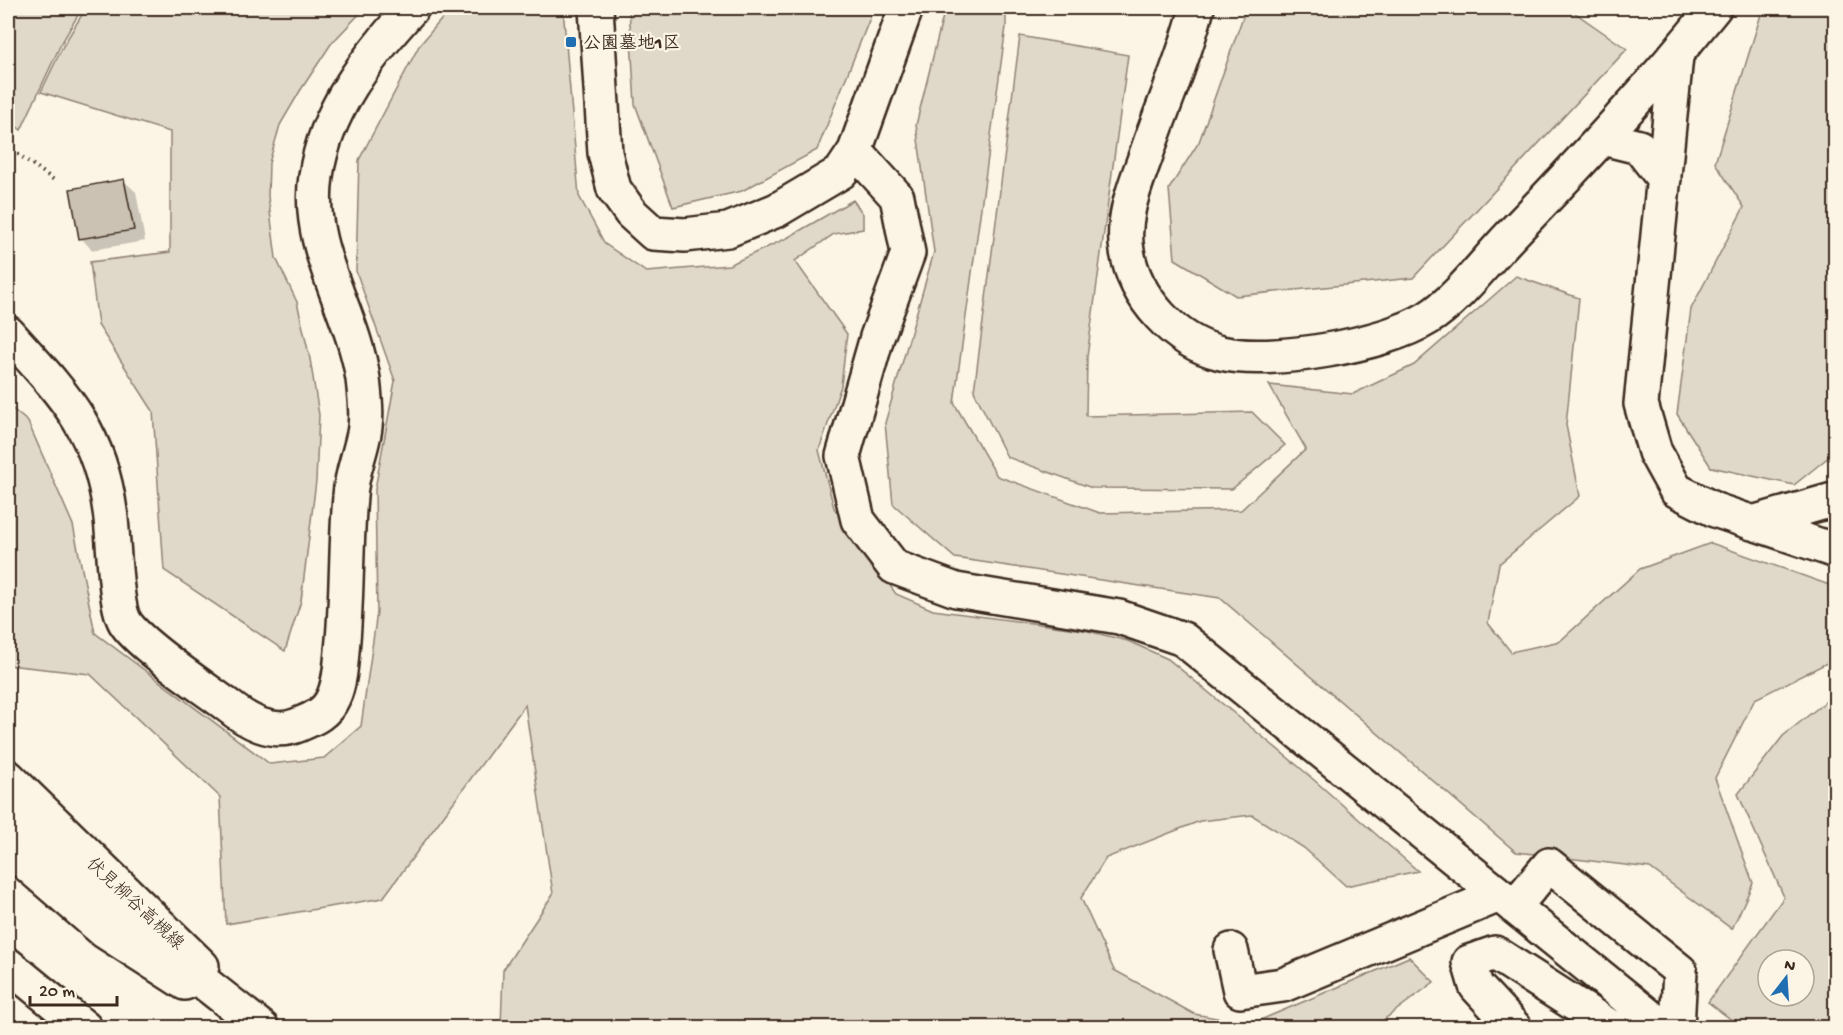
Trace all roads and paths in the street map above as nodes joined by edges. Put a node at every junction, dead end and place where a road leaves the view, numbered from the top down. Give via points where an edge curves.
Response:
1 (412, 8) edge
2 (596, 8) edge
3 (906, 8) edge
4 (1197, 8) edge
5 (1714, 8) edge
6 (1676, 56) junction
7 (1603, 138) junction
8 (8, 147) edge
9 (855, 152) junction
10 (1664, 179) junction
11 (54, 180) dead end
12 (8, 333) edge
13 (1836, 500) edge
14 (1752, 523) junction
15 (1836, 551) edge
16 (8, 777) edge
17 (8, 817) edge
18 (8, 848) edge
19 (1507, 901) junction
20 (1231, 950) dead end
21 (8, 964) edge
22 (86, 1028) edge
23 (255, 1028) edge
24 (262, 1028) edge
25 (267, 1028) edge
26 (1515, 1028) edge
27 (1612, 1028) edge
28 (1664, 1028) edge
29 (1677, 1028) edge

1 - 12 main road via 348,89 327,133 316,176 319,244 359,350 365,398 364,434 350,491 340,668 333,700 319,717 286,730 249,723 141,639 124,621 106,484 91,439 78,414
2 - 9 main road via 605,153 614,189 631,213 654,233 685,235 728,230 777,210 841,172
3 - 9 main road
4 - 7 main road via 1128,206 1127,251 1144,297 1177,333 1209,350 1238,357 1269,358 1378,340 1430,317
5 - 6 main road
6 - 7 main road
6 - 10 main road
7 - 10 main road via 1639,147
8 - 11 path
9 - 19 main road via 897,197 908,253 877,337 843,456 858,520 894,567 956,590 1119,617 1183,639
10 - 14 main road via 1641,404 1655,452 1676,490
13 - 14 main road
14 - 15 main road
16 - 25 main road, 伏見柳谷高槻線
17 - 24 main road via 136,930
18 - 23 main road, 伏見柳谷高槻線 via 104,931
19 - 20 main road via 1283,985 1240,991
19 - 28 main road
19 - 29 main road via 1549,865 1680,971
21 - 22 main road
26 - 27 main road via 1476,986 1469,962 1495,953

